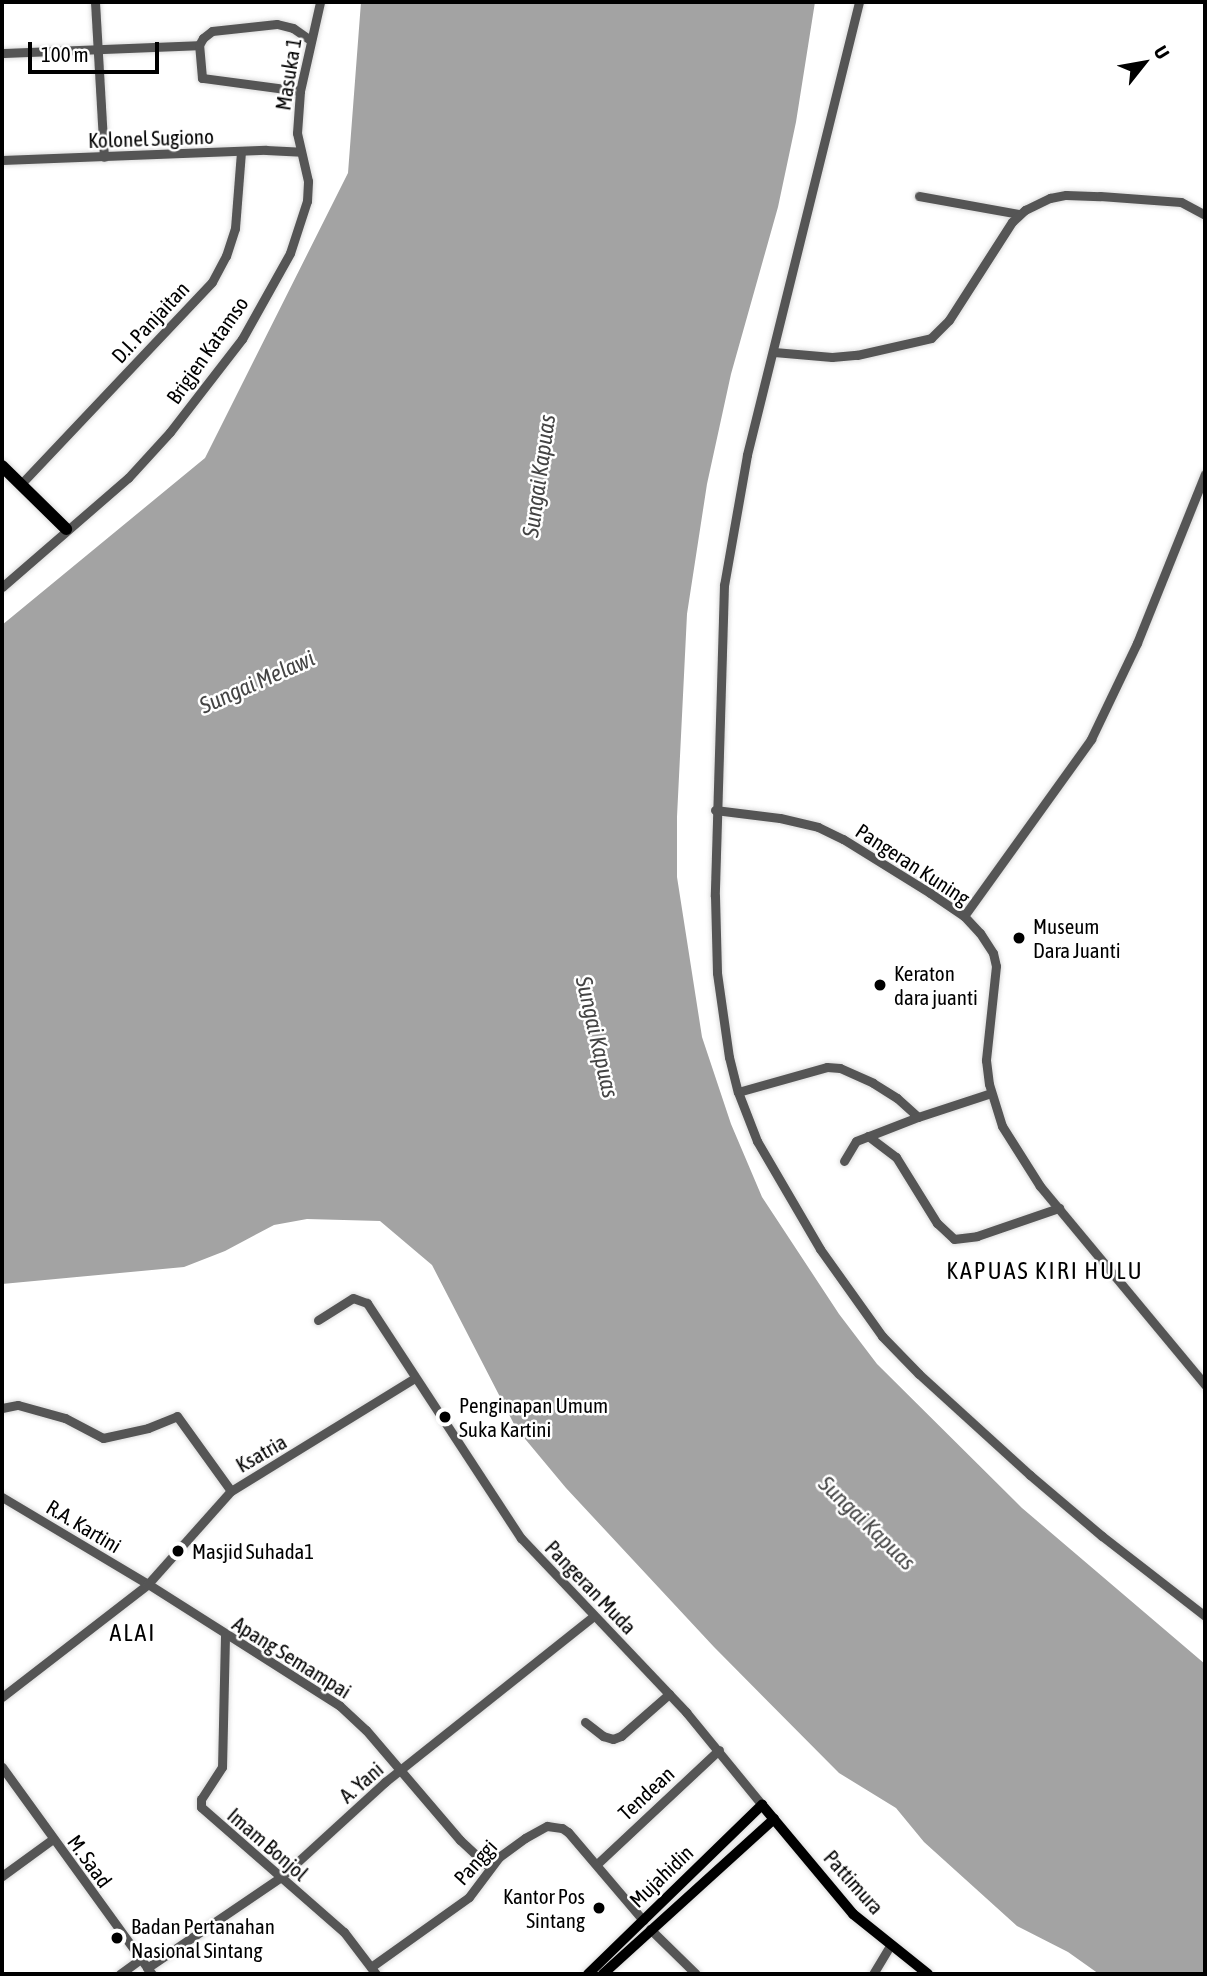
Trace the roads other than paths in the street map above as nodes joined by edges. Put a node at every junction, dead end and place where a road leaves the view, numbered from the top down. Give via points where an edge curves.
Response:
1 (95, 2) edge
2 (859, 2) edge
3 (320, 3) edge
4 (309, 39) junction
5 (200, 45) junction
6 (99, 50) junction
7 (2, 53) edge
8 (300, 91) junction
9 (241, 151) junction
10 (301, 152) junction
11 (104, 157) junction
12 (2, 160) edge
13 (919, 196) dead end
14 (1018, 215) junction
15 (1205, 215) edge
16 (774, 352) junction
17 (2, 466) edge
18 (1205, 474) edge
19 (20, 485) junction
20 (66, 529) junction
21 (2, 587) edge
22 (715, 810) junction
23 (964, 916) junction
24 (738, 1093) junction
25 (991, 1093) junction
26 (918, 1117) junction
27 (868, 1136) junction
28 (844, 1161) dead end
29 (1059, 1208) junction
30 (318, 1320) dead end
31 (415, 1378) junction
32 (1205, 1385) edge
33 (2, 1408) edge
34 (231, 1491) junction
35 (2, 1497) edge
36 (148, 1584) junction
37 (594, 1616) junction
38 (1205, 1616) edge
39 (225, 1636) junction
40 (669, 1694) junction
41 (2, 1697) edge
42 (586, 1721) dead end
43 (719, 1750) junction
44 (2, 1767) edge
45 (402, 1770) junction
46 (762, 1805) junction
47 (774, 1819) junction
48 (53, 1839) junction
49 (597, 1864) junction
50 (489, 1867) junction
51 (2, 1876) edge
52 (281, 1877) junction
53 (647, 1924) junction
54 (890, 1946) junction
55 (141, 1959) junction
56 (150, 1971) edge
57 (374, 1971) edge
58 (120, 1974) edge
59 (587, 1974) edge
60 (603, 1974) edge
61 (696, 1974) edge
62 (873, 1974) edge
63 (928, 1974) edge

1 - 6 street
2 - 16 street
3 - 4 street, Masuka 1
4 - 5 street via 276,24 212,31
4 - 8 street, Masuka 1
5 - 6 street
5 - 8 street via 202,78
6 - 7 street
6 - 11 street
8 - 10 street, Masuka 1
9 - 10 street, Kolonel Sugiono
9 - 11 street, Kolonel Sugiono
9 - 19 street, D.I. Panjaitan via 235,228 212,282
10 - 20 street, Brigjen Katamso via 307,201 289,253 242,339 191,407 128,478
11 - 12 street, Kolonel Sugiono
13 - 14 street
14 - 15 street via 1066,195 1181,202
14 - 16 street via 949,320 930,338 857,355
16 - 22 street via 747,456 724,585
17 - 19 highway
18 - 23 street via 1137,643 1091,739
19 - 20 highway
20 - 21 street, Brigjen Katamso
22 - 23 street, Pangeran Kuning via 818,827
22 - 24 street via 717,973
23 - 25 street, Pangeran Kuning via 987,943 996,966 986,1037
24 - 26 street via 832,1067 873,1083
24 - 38 street via 750,1126 789,1198 882,1336 1030,1475
25 - 26 street
25 - 29 street, Pangeran Kuning via 1012,1145
26 - 27 street
27 - 28 street via 852,1145
27 - 29 street via 896,1157 937,1223 954,1239 977,1236
29 - 32 street, Pangeran Kuning
30 - 31 street, Pangeran Muda via 347,1301 361,1298 373,1309
31 - 34 street, Ksatria
31 - 37 street, Pangeran Muda via 521,1538
33 - 34 street via 18,1405 65,1418 103,1438 177,1416
34 - 36 street, Ksatria
35 - 36 street, R.A. Kartini
36 - 39 street, Apang Semampai
36 - 41 street, Ksatria
37 - 40 street, Pangeran Muda
37 - 45 street, A. Yani
39 - 45 street, Apang Semampai via 340,1706
39 - 52 street, Imam Bonjol via 222,1767 201,1807
40 - 42 street via 613,1739
40 - 43 street, Pangeran Muda
43 - 46 street, Pangeran Muda
43 - 49 street, Tendean
44 - 48 street, M. Saad
45 - 50 street, Apang Semampai via 460,1840
45 - 52 street, A. Yani
46 - 47 main road, Pattimura
46 - 53 main road, Mujahidin
47 - 53 main road
47 - 54 main road, Pattimura via 853,1914
48 - 51 street
48 - 55 street, M. Saad
49 - 50 street, Panggi via 562,1828 547,1826
49 - 53 street
50 - 57 street, Panggi via 469,1897
52 - 56 street, A. Yani
52 - 57 street, Imam Bonjol via 353,1941
53 - 59 main road, Mujahidin
53 - 60 main road
53 - 61 street
54 - 62 street
54 - 63 main road, Pattimura
55 - 56 street, M. Saad
55 - 58 street

